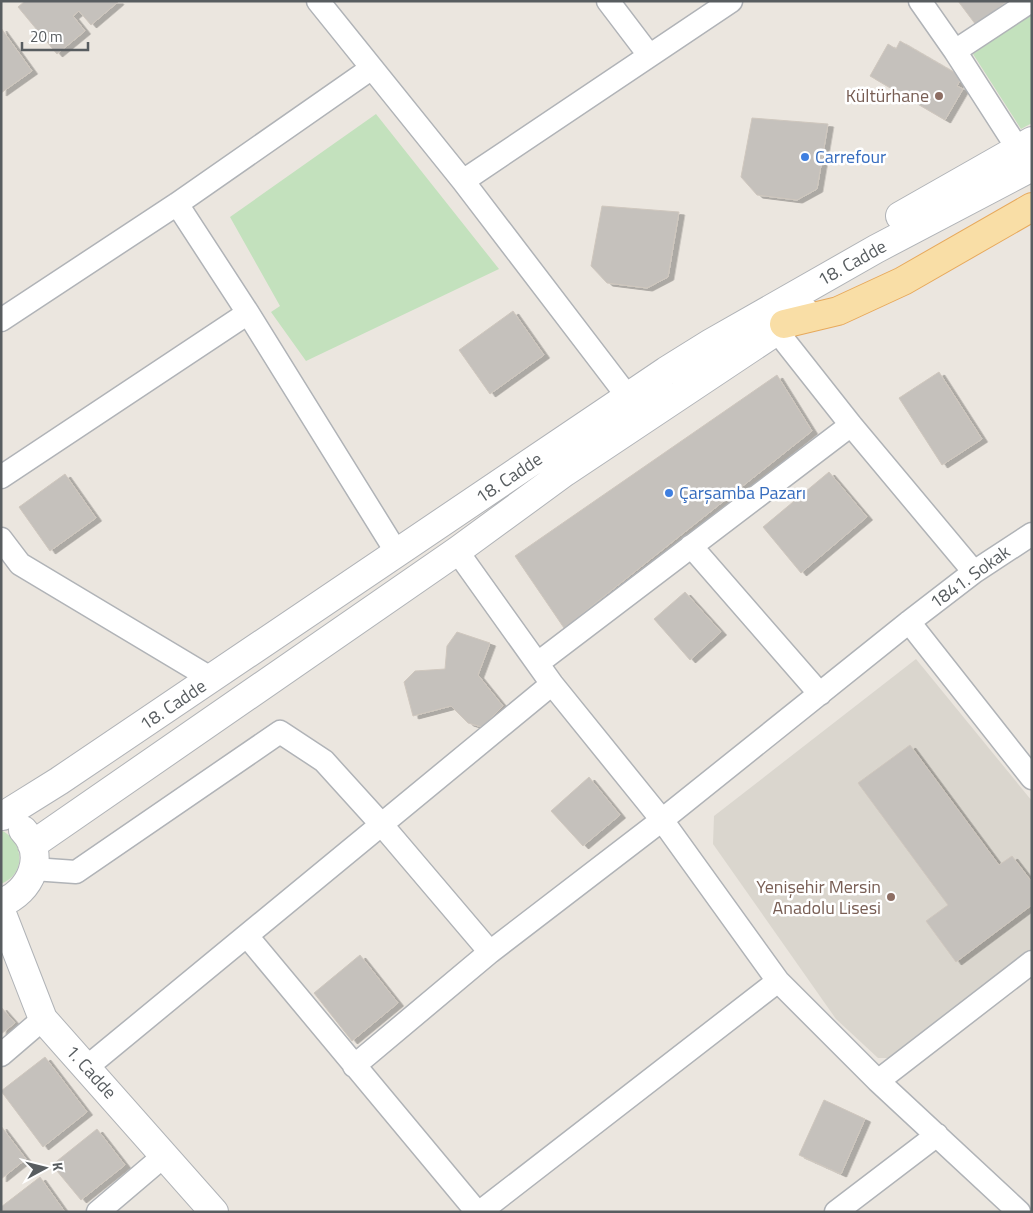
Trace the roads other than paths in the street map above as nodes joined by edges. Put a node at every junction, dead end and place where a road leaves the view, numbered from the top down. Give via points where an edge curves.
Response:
1 (318, 1) edge
2 (608, 1) edge
3 (731, 1) edge
4 (920, 1) edge
5 (1031, 1) edge
6 (955, 51) junction
7 (650, 55) junction
8 (372, 68) junction
9 (1027, 152) edge
10 (463, 181) junction
11 (1032, 187) edge
12 (177, 204) junction
13 (1032, 207) edge
14 (248, 313) junction
15 (1, 320) edge
16 (780, 327) junction
17 (628, 397) junction
18 (850, 425) junction
19 (1, 477) edge
20 (1032, 534) edge
21 (1, 539) edge
22 (691, 546) junction
23 (457, 551) junction
24 (398, 553) junction
25 (974, 572) junction
26 (909, 622) junction
27 (538, 663) junction
28 (212, 679) junction
29 (552, 684) junction
30 (820, 694) junction
31 (1032, 778) edge
32 (2, 816) edge
33 (662, 820) junction
34 (382, 824) junction
35 (33, 857) junction
36 (1, 902) edge
37 (1, 911) edge
38 (247, 936) junction
39 (490, 952) junction
40 (1032, 962) edge
41 (778, 981) junction
42 (43, 1019) junction
43 (1, 1055) edge
44 (354, 1066) junction
45 (87, 1067) junction
46 (878, 1081) junction
47 (937, 1135) junction
48 (165, 1156) junction
49 (98, 1212) edge
50 (214, 1212) edge
51 (479, 1212) edge
52 (836, 1212) edge
53 (1019, 1212) edge

1 - 8 street
2 - 7 street
3 - 7 street
4 - 6 street
5 - 6 street
6 - 9 street
7 - 10 street
8 - 10 street
8 - 12 street
9 - 17 street, 18. Cadde via 876,249 712,343
10 - 17 street
11 - 16 street, 18. Cadde via 853,282
12 - 14 street
12 - 15 street
13 - 16 main road via 902,281 838,311
14 - 19 street
14 - 24 street
16 - 18 street
16 - 23 street, 18. Cadde via 565,472
17 - 24 street, 18. Cadde
18 - 22 street
18 - 25 street
20 - 25 street, 1841. Sokak
21 - 28 street via 20,564
22 - 27 street
22 - 30 street
23 - 27 street
23 - 35 street, 18. Cadde
24 - 28 street, 18. Cadde
25 - 26 street, 1841. Sokak
26 - 30 street, 1841. Sokak
26 - 31 street
27 - 29 street
28 - 32 street, 18. Cadde
29 - 33 street
29 - 34 street
30 - 33 street, 1841. Sokak
32 - 35 street via 16,822 26,832
33 - 39 street, 1841. Sokak
33 - 41 street
34 - 35 street via 324,761 280,732 76,872
34 - 38 street
34 - 39 street
35 - 36 street via 29,882 21,892
37 - 42 street, 1. Cadde
38 - 44 street
38 - 45 street
39 - 44 street, 1841. Sokak
40 - 46 street
41 - 46 street
41 - 51 street
42 - 43 street
42 - 45 street, 1. Cadde
44 - 51 street
45 - 48 street, 1. Cadde
46 - 47 street
47 - 52 street
47 - 53 street
48 - 49 street
48 - 50 street, 1. Cadde

